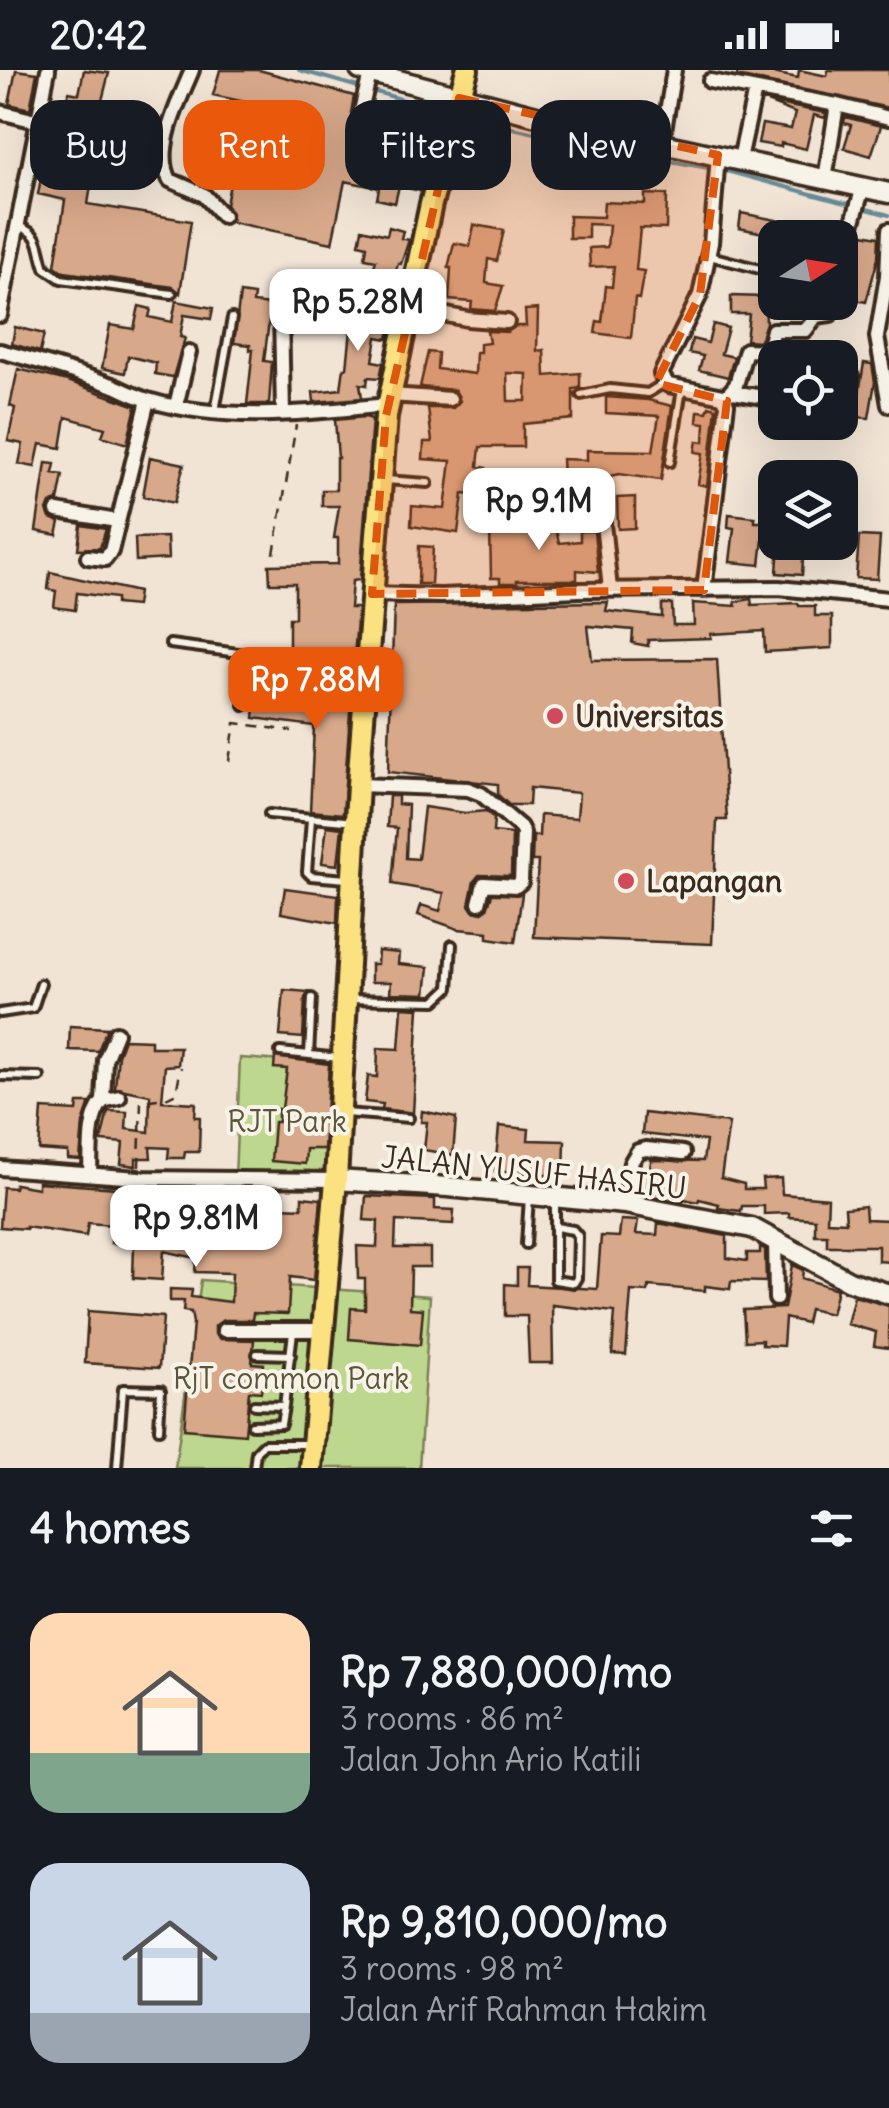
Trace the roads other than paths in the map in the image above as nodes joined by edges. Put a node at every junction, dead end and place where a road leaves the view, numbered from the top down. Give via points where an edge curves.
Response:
1 (48, 70) edge
2 (192, 70) edge
3 (467, 70) edge
4 (674, 70) edge
5 (366, 81) edge
6 (710, 82) dead end
7 (754, 90) junction
8 (41, 100) edge
9 (429, 100) edge
10 (458, 100) edge
11 (669, 100) edge
12 (837, 105) junction
13 (0, 112) edge
14 (889, 118) edge
15 (30, 120) edge
16 (671, 146) edge
17 (30, 152) edge
18 (740, 159) junction
19 (717, 165) junction
20 (825, 179) junction
21 (436, 190) edge
22 (889, 193) edge
23 (859, 200) junction
24 (223, 216) dead end
25 (853, 220) edge
26 (16, 226) junction
27 (889, 230) edge
28 (708, 256) junction
29 (758, 268) edge
30 (172, 294) dead end
31 (407, 307) junction
32 (281, 312) dead end
33 (0, 315) edge
34 (232, 318) dead end
35 (814, 320) edge
36 (506, 322) dead end
37 (0, 351) edge
38 (189, 352) dead end
39 (664, 383) junction
40 (682, 388) junction
41 (581, 395) dead end
42 (729, 395) junction
43 (758, 398) edge
44 (450, 399) dead end
45 (148, 400) junction
46 (389, 400) junction
47 (889, 404) edge
48 (176, 406) junction
49 (215, 412) junction
50 (291, 414) junction
51 (670, 462) dead end
52 (379, 480) junction
53 (428, 483) dead end
54 (590, 493) dead end
55 (56, 511) dead end
56 (117, 522) junction
57 (88, 557) dead end
58 (610, 589) junction
59 (704, 590) junction
60 (372, 594) junction
61 (889, 599) edge
62 (170, 644) dead end
63 (248, 654) junction
64 (366, 678) junction
65 (244, 706) dead end
66 (358, 785) junction
67 (269, 814) dead end
68 (311, 820) junction
69 (356, 822) junction
70 (353, 878) junction
71 (480, 903) dead end
72 (452, 945) dead end
73 (41, 984) dead end
74 (312, 998) dead end
75 (346, 999) junction
76 (0, 1013) edge
77 (116, 1033) dead end
78 (280, 1052) dead end
79 (309, 1054) junction
80 (341, 1058) junction
81 (0, 1076) edge
82 (40, 1076) dead end
83 (119, 1097) dead end
84 (103, 1101) junction
85 (339, 1113) junction
86 (409, 1118) dead end
87 (683, 1153) dead end
88 (0, 1168) edge
89 (90, 1172) junction
90 (336, 1180) junction
91 (529, 1196) junction
92 (555, 1198) junction
93 (625, 1204) junction
94 (556, 1228) junction
95 (775, 1238) junction
96 (526, 1244) dead end
97 (889, 1294) edge
98 (776, 1299) dead end
99 (224, 1330) dead end
100 (322, 1330) junction
101 (293, 1332) junction
102 (257, 1354) dead end
103 (290, 1355) junction
104 (254, 1404) dead end
105 (284, 1406) junction
106 (252, 1425) dead end
107 (159, 1429) dead end
108 (313, 1444) junction
109 (117, 1468) edge
110 (254, 1468) edge
111 (311, 1468) edge

1 - 8 street
2 - 24 street via 164,165 170,180 204,195
3 - 10 main road
4 - 11 street
5 - 9 main road
6 - 7 street
7 - 12 street
7 - 18 street
12 - 14 street
12 - 20 street
13 - 15 street
16 - 19 main road
17 - 26 street
18 - 19 main road
18 - 20 main road
19 - 28 street
20 - 23 main road
21 - 31 main road
22 - 23 main road
23 - 25 street
26 - 30 lane via 32,232 45,268 62,279
26 - 33 street
27 - 47 street via 877,328
28 - 29 lane
28 - 39 street via 700,294 662,369
31 - 36 street
31 - 46 main road
32 - 50 street
34 - 49 lane
35 - 42 street via 808,329 774,330 768,350 746,350
37 - 45 street
38 - 48 street
39 - 40 street
39 - 41 lane via 648,392
40 - 42 street
40 - 51 lane
42 - 43 street
42 - 59 street
44 - 46 street
45 - 48 street
45 - 56 street
46 - 50 street
46 - 52 main road
48 - 49 street
49 - 50 street
52 - 53 lane
52 - 60 main road
54 - 58 street via 602,514
55 - 56 street
56 - 57 street via 107,558
58 - 59 street
58 - 60 street
59 - 61 street via 779,588
60 - 64 main road
62 - 63 lane
63 - 64 lane via 276,658 289,670
63 - 65 lane
64 - 66 main road
66 - 69 main road
66 - 71 street via 468,789 520,826 521,882 484,884
67 - 68 lane
68 - 69 lane
68 - 70 lane via 307,872
69 - 70 main road
70 - 75 main road
72 - 75 lane via 450,988 435,1001
73 - 76 lane via 33,1008
74 - 79 lane
75 - 80 main road
77 - 84 street via 105,1060
78 - 79 lane
79 - 80 lane
80 - 85 main road
81 - 82 lane
83 - 84 street
84 - 89 street via 93,1122
85 - 86 lane
85 - 90 main road
87 - 93 street via 638,1151
88 - 89 street
89 - 90 street
90 - 91 main road, JALAN YUSUF HASIRU
90 - 100 main road
91 - 92 main road, JALAN YUSUF HASIRU
91 - 96 lane
92 - 93 main road, JALAN YUSUF HASIRU
92 - 94 lane
93 - 95 main road, JALAN YUSUF HASIRU
94 - 94 lane via 554,1280 574,1284 578,1236
95 - 97 main road, JALAN YUSUF HASIRU via 849,1281
95 - 98 street
99 - 101 street
100 - 101 street
100 - 108 main road
101 - 103 lane
102 - 103 lane
103 - 105 lane
104 - 105 lane
105 - 106 lane via 281,1424
107 - 109 lane via 162,1390 124,1389
108 - 110 lane via 264,1444
108 - 111 main road

